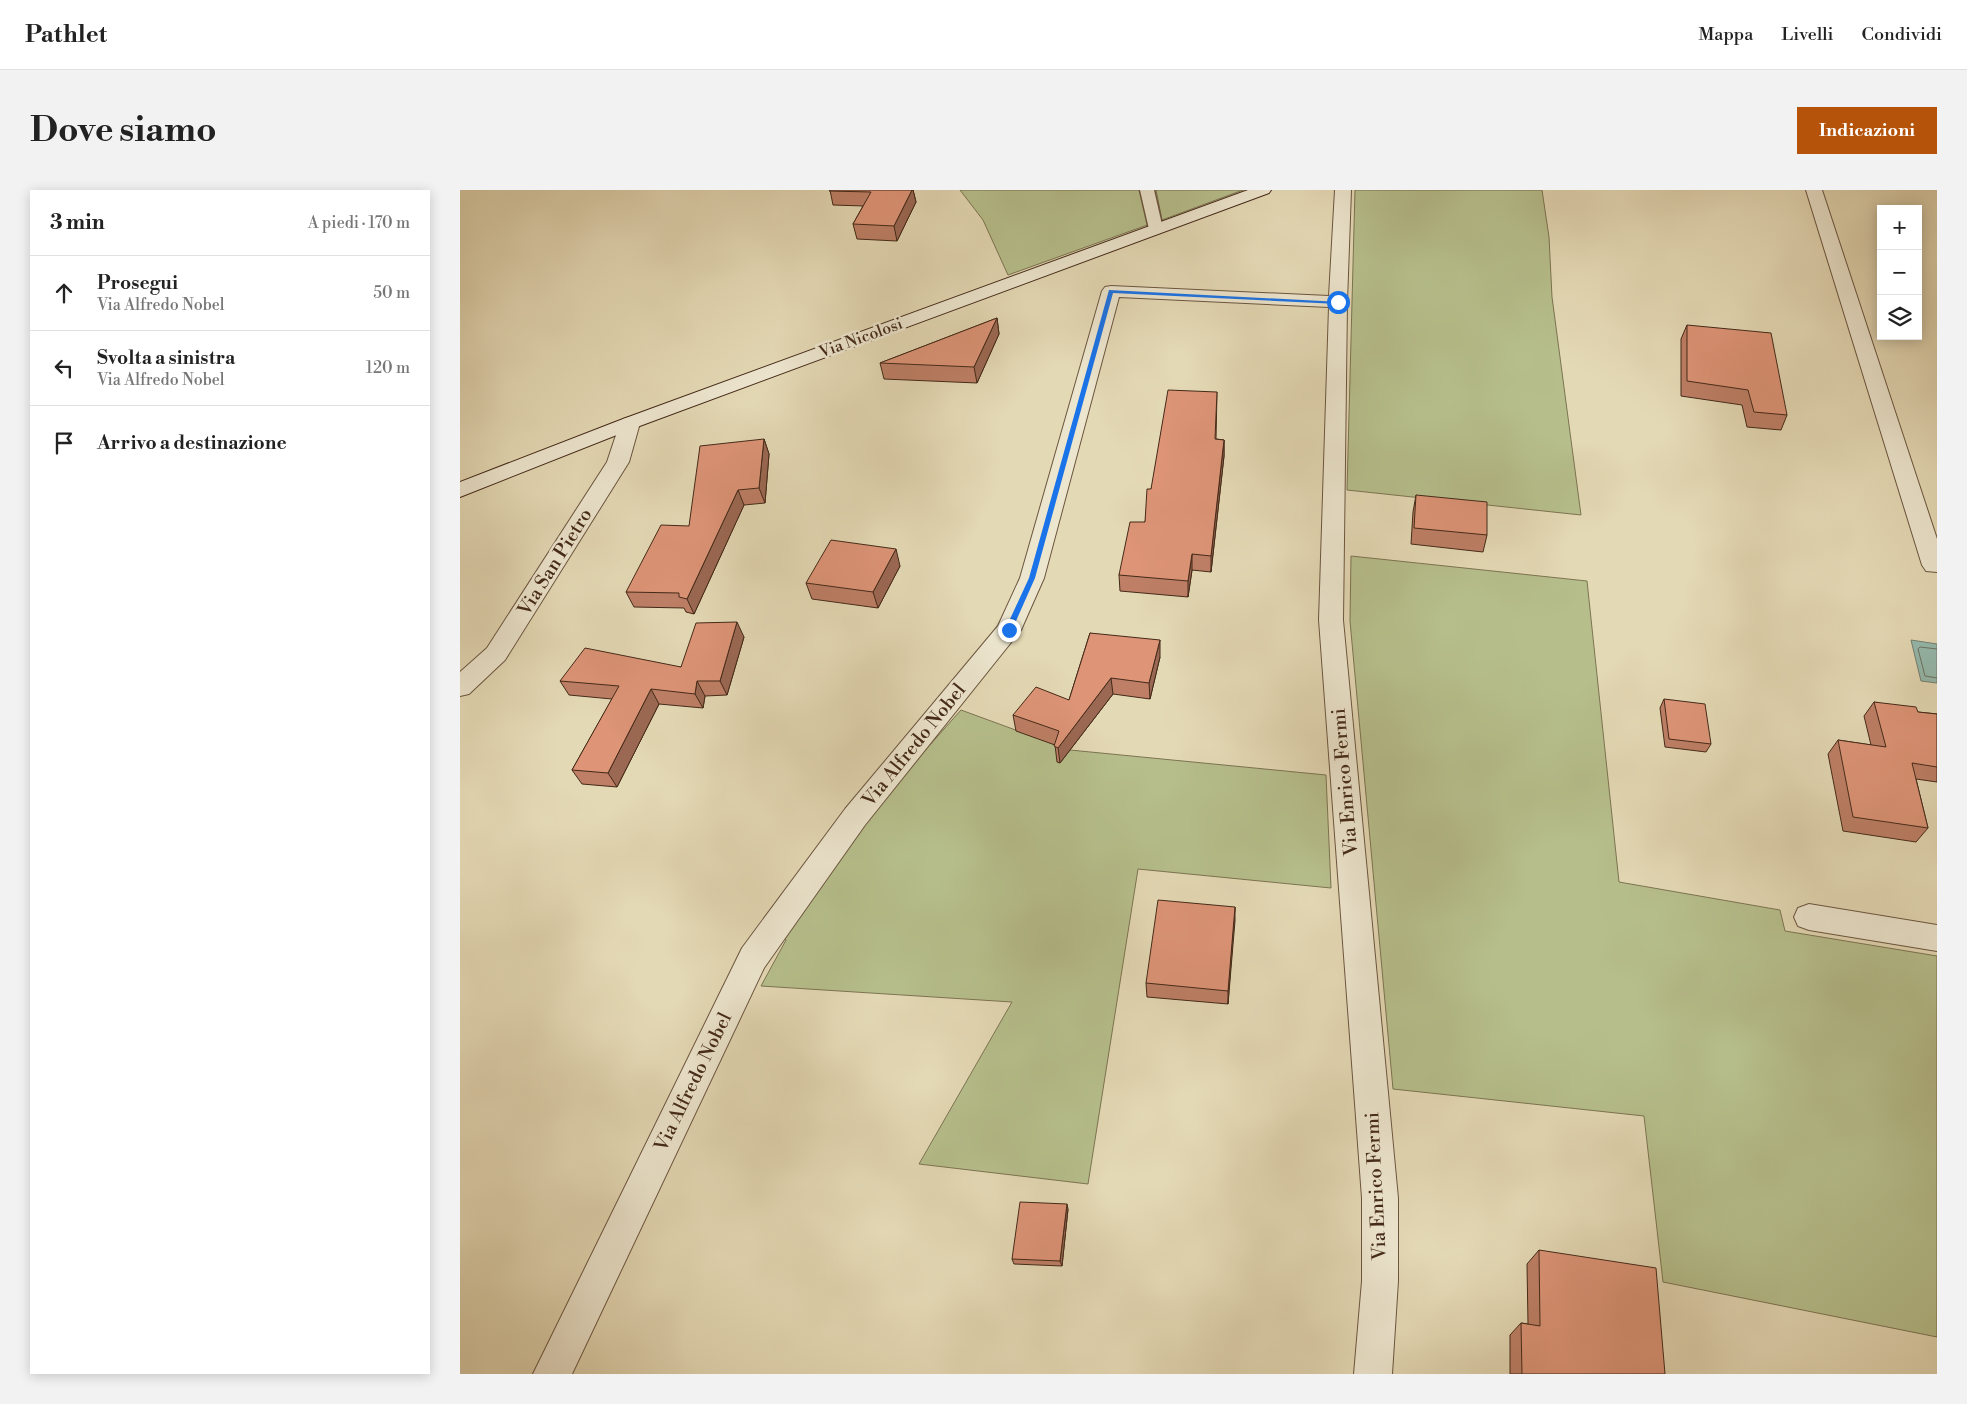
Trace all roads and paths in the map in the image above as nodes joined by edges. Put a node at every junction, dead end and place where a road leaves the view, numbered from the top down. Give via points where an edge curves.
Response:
1 (1147, 190) edge
2 (1263, 190) edge
3 (1343, 190) edge
4 (1814, 190) edge
5 (1156, 229) junction
6 (1338, 302) junction
7 (630, 423) junction
8 (460, 490) edge
9 (1934, 565) dead end
10 (460, 687) edge
11 (1809, 916) dead end
12 (1937, 938) edge
13 (552, 1374) edge
14 (1373, 1374) edge

1 - 5 lane
2 - 5 street, Via Nicolosi
3 - 6 street, Via Enrico Fermi
4 - 9 street
5 - 7 street, Via Nicolosi
6 - 13 street, Via Alfredo Nobel via 1111,291 1032,578 1009,630 855,817 753,958
6 - 14 street, Via Enrico Fermi via 1331,620 1380,1198 1380,1281
7 - 8 street, Via Nicolosi
7 - 10 street, Via San Pietro via 618,462 496,654
11 - 12 street

